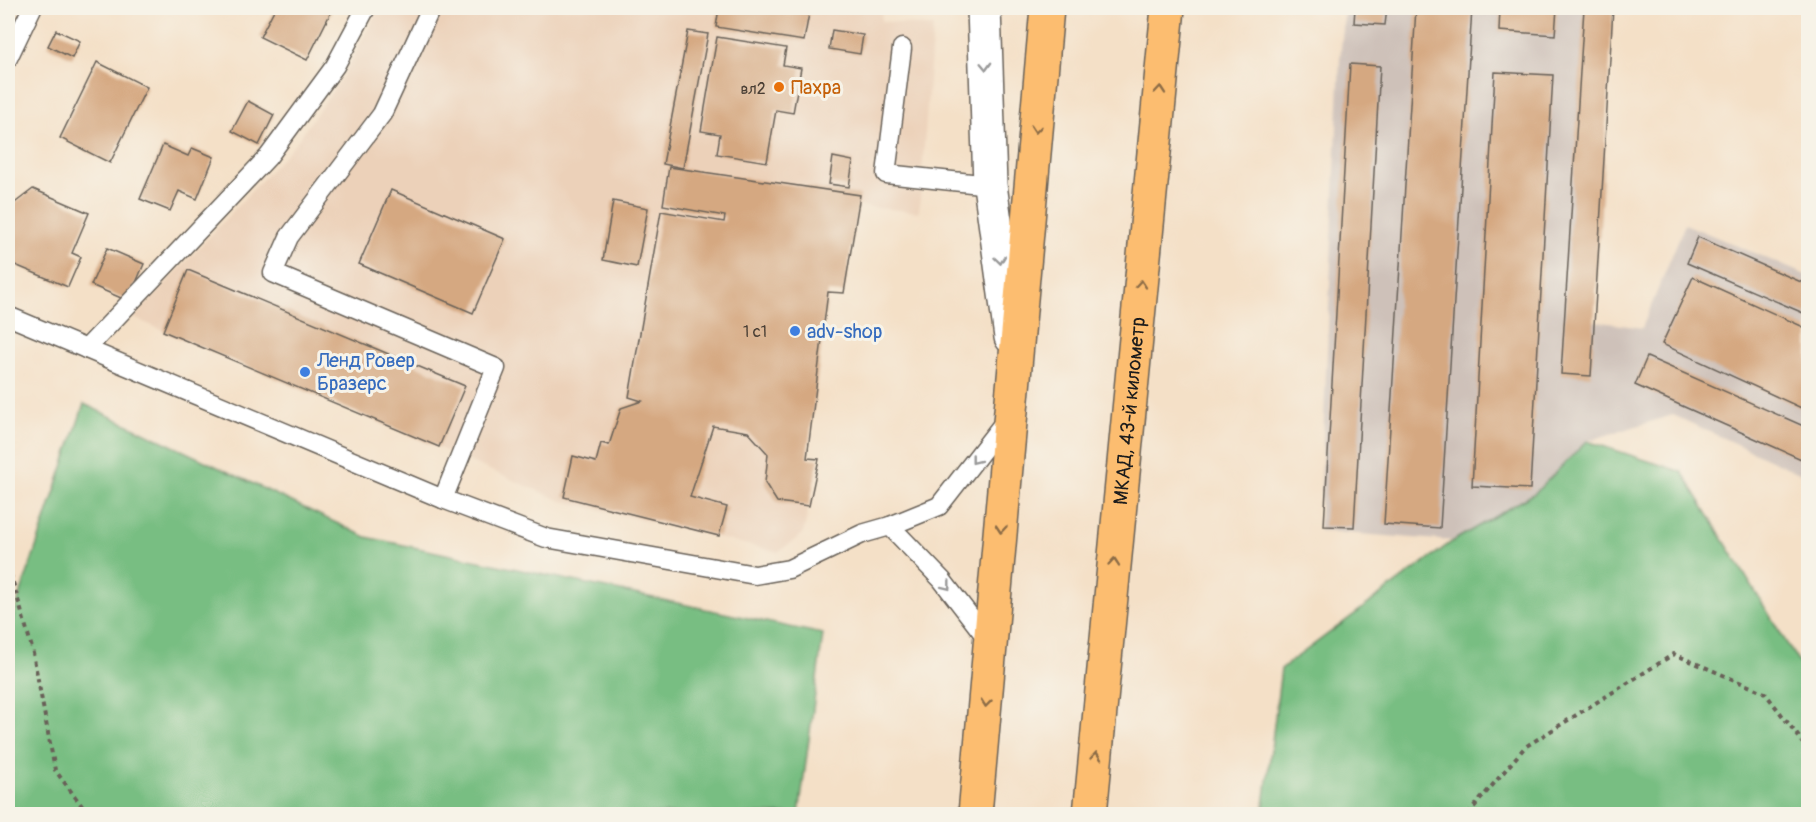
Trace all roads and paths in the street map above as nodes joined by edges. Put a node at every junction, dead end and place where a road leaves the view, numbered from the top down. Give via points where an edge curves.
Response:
1 (32, 8) edge
2 (366, 8) edge
3 (431, 8) edge
4 (984, 8) edge
5 (1047, 8) edge
6 (1168, 8) edge
7 (902, 48) dead end
8 (8, 58) edge
9 (990, 185) junction
10 (8, 316) edge
11 (86, 349) junction
12 (1015, 367) junction
13 (1011, 414) junction
14 (443, 499) junction
15 (890, 526) junction
16 (8, 564) edge
17 (992, 644) junction
18 (1809, 749) edge
19 (88, 814) edge
20 (975, 814) edge
21 (1090, 814) edge
22 (1468, 814) edge

1 - 8 lane
2 - 11 lane via 335,66 268,158
3 - 14 lane via 382,114 289,237 273,273 496,368
4 -> 9 street
5 -> 12 highway
21 -> 6 highway, МКАД, 43-й километр
7 - 9 lane via 886,174
9 -> 12 street
10 - 11 lane
11 - 14 lane
12 - 13 highway
13 -> 15 lane via 939,506
13 -> 17 highway
14 - 15 lane via 546,538 755,575 789,569 862,534
15 -> 17 lane via 942,580
16 - 19 path via 32,648 55,770
17 -> 20 highway
18 - 22 path via 1765,693 1674,654 1525,747

